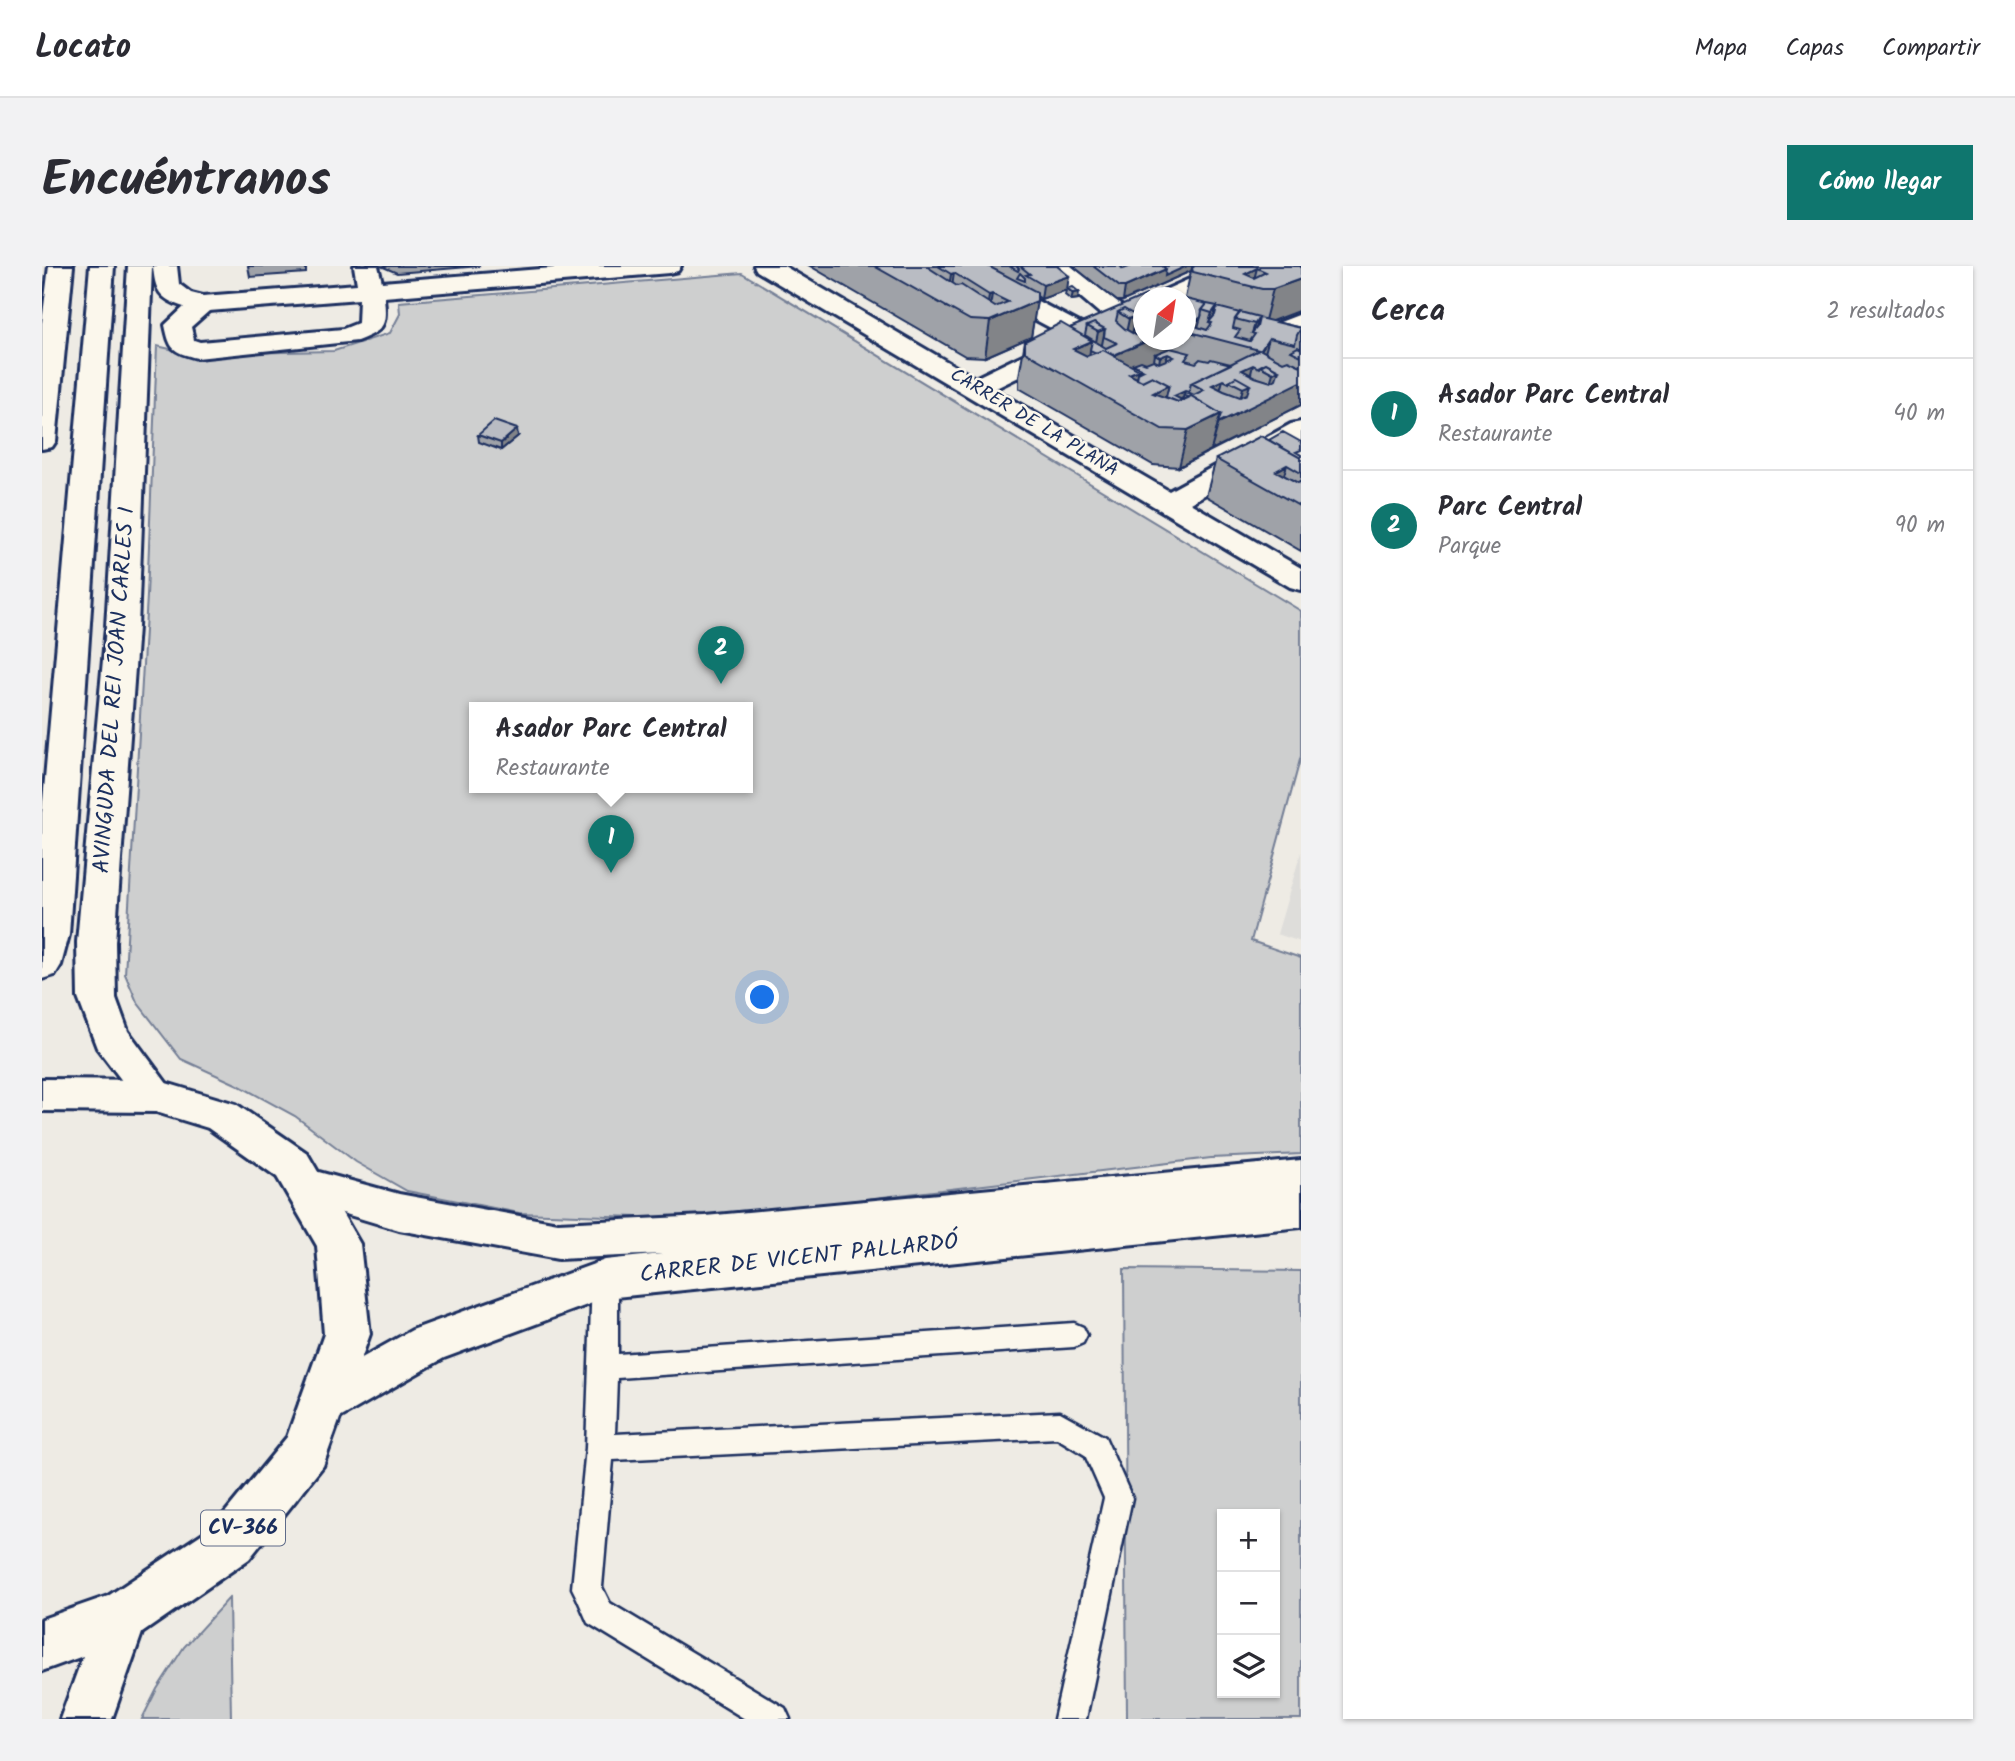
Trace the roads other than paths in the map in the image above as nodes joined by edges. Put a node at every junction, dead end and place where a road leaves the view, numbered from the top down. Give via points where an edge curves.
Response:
1 (61, 266) edge
2 (102, 266) edge
3 (140, 266) edge
4 (165, 266) edge
5 (669, 266) edge
6 (766, 266) edge
7 (953, 266) edge
8 (1056, 266) edge
9 (1239, 266) edge
10 (369, 278) edge
11 (1192, 287) edge
12 (202, 304) junction
13 (1132, 313) edge
14 (48, 321) edge
15 (1301, 322) edge
16 (1239, 329) edge
17 (1083, 335) junction
18 (1266, 336) junction
19 (1301, 346) edge
20 (47, 364) edge
21 (974, 388) junction
22 (1301, 430) edge
23 (42, 441) edge
24 (1169, 503) junction
25 (1301, 581) edge
26 (42, 965) edge
27 (42, 1095) edge
28 (156, 1096) junction
29 (1301, 1177) edge
30 (303, 1185) junction
31 (1301, 1209) edge
32 (605, 1279) junction
33 (1074, 1335) dead end
34 (604, 1367) junction
35 (323, 1404) junction
36 (600, 1448) junction
37 (123, 1616) junction
38 (42, 1645) edge
39 (86, 1719) edge
40 (774, 1719) edge
41 (1070, 1719) edge

1 - 14 street
2 - 26 street, AVINGUDA DEL REI JOAN CARLES I via 50,935
3 - 28 street, AVINGUDA DEL REI JOAN CARLES I via 122,627 96,956 97,998 111,1037
4 - 12 street via 167,287
5 - 10 street
6 - 21 street, CARRER DE LA PLANA
7 - 17 street
8 - 13 street
9 - 11 street
10 - 12 street
10 - 12 street via 374,314 370,327 348,336 197,350 181,344 178,325
13 - 17 street
14 - 20 street
15 - 18 street
16 - 18 street
17 - 21 street
18 - 19 street
20 - 23 street
21 - 24 street, CARRER DE LA PLANA
22 - 24 street
24 - 25 street, CARRER DE LA PLANA
27 - 28 street, CV-366
28 - 30 street, CV-366 via 222,1116 292,1165
29 - 30 street, CARRER DE VICENT PALLARDÓ via 705,1234 558,1241 399,1212
30 - 35 street, CV-366 via 338,1244 346,1321 347,1334
31 - 32 street, CARRER DE VICENT PALLARDÓ
32 - 34 lane
32 - 35 street, CARRER DE VICENT PALLARDÓ via 428,1344
33 - 34 lane
34 - 36 lane
35 - 37 street, CV-366 via 306,1450 232,1542
36 - 40 lane via 587,1588 599,1613
36 - 41 lane via 1060,1425 1095,1447 1118,1497
37 - 38 street, CV-366
37 - 39 street

